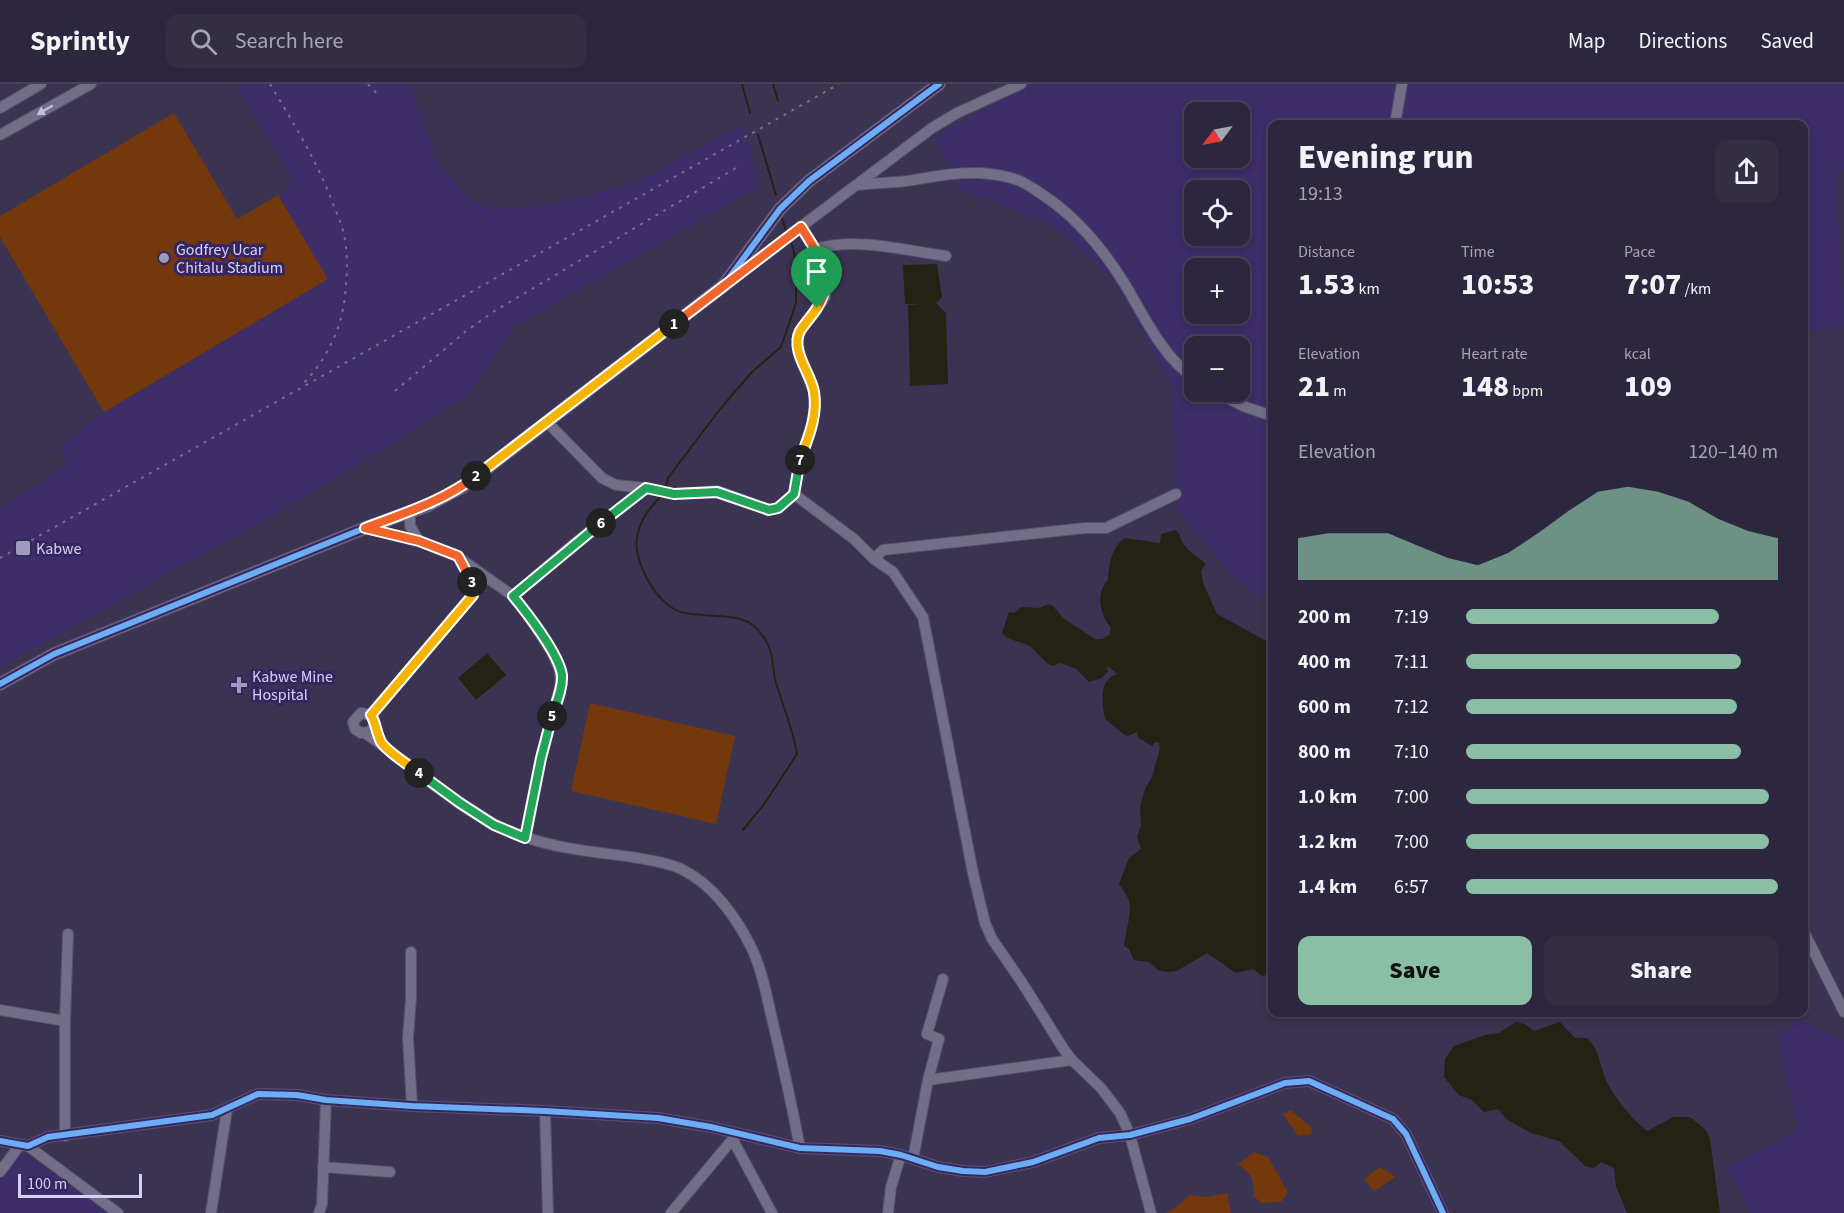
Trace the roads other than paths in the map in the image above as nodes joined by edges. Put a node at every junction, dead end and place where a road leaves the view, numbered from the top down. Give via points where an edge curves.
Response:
1 (41, 84) edge
2 (90, 84) edge
3 (939, 84) edge
4 (1021, 84) edge
5 (1402, 84) edge
6 (0, 108) edge
7 (1396, 120) edge
8 (0, 135) edge
9 (857, 185) junction
10 (801, 227) junction
11 (815, 249) junction
12 (946, 256) dead end
13 (723, 286) junction
14 (1184, 371) edge
15 (1235, 402) edge
16 (1268, 415) edge
17 (548, 423) junction
18 (651, 489) junction
19 (794, 494) junction
20 (1176, 494) dead end
21 (410, 511) junction
22 (365, 528) junction
23 (419, 541) junction
24 (458, 556) junction
25 (874, 559) junction
26 (513, 596) junction
27 (0, 684) edge
28 (371, 715) junction
29 (369, 730) junction
30 (525, 838) junction
31 (68, 934) dead end
32 (1808, 940) edge
33 (411, 952) dead end
34 (943, 979) dead end
35 (0, 1010) edge
36 (1844, 1012) edge
37 (65, 1022) junction
38 (1072, 1060) junction
39 (928, 1080) junction
40 (326, 1100) junction
41 (412, 1106) junction
42 (227, 1109) junction
43 (545, 1111) junction
44 (1130, 1135) junction
45 (65, 1136) junction
46 (735, 1137) junction
47 (0, 1141) edge
48 (24, 1146) junction
49 (800, 1148) junction
50 (901, 1155) junction
51 (914, 1159) junction
52 (323, 1167) junction
53 (0, 1172) edge
54 (390, 1172) dead end
55 (321, 1212) edge
56 (118, 1213) edge
57 (211, 1213) edge
58 (548, 1213) edge
59 (671, 1213) edge
60 (772, 1213) edge
61 (888, 1213) edge
62 (1151, 1213) edge
63 (1443, 1213) edge

1 - 6 street
2 -> 8 street
3 - 13 street via 802,188 780,209
4 - 9 street via 949,118
5 - 7 street
9 - 10 street
9 - 14 street via 979,173 1022,182 1074,220 1096,243 1112,262 1151,329
10 - 11 street
10 - 13 street
11 - 12 street via 859,244
11 - 19 street via 826,288 825,297 797,340 815,405
13 - 17 street
15 - 16 street
17 - 18 street via 602,478 616,485
17 - 21 street via 464,486
18 - 19 street via 674,494 717,492 769,510 778,508
18 - 26 street via 575,543
19 - 25 street via 854,538
20 - 25 street via 1106,528 883,550
21 - 22 street
21 - 23 street via 410,526
22 - 23 street
22 - 27 street via 54,654
23 - 24 street
24 - 26 street
24 - 28 street via 471,578 473,595
25 - 38 street via 893,573 923,617 988,931
26 - 30 street via 552,652 562,675
28 - 29 street via 374,721
28 - 29 street via 361,713 353,722 355,729
29 - 30 street via 383,746 460,803 494,825
30 - 49 street via 680,868 714,893 753,950
31 - 37 street
32 - 36 street
33 - 41 street via 408,1038
34 - 39 street via 927,1034 939,1039
35 - 37 street
37 - 45 street
38 - 39 street
38 - 44 street via 1110,1098
39 - 51 street
40 - 41 street
40 - 42 street via 258,1094
40 - 52 street
41 - 43 street
42 - 45 street via 198,1118
42 - 57 street
43 - 46 street via 658,1118 711,1127
43 - 58 street
44 - 51 street via 1099,1138 1033,1162 985,1172 963,1172
44 - 62 street
44 - 63 street via 1190,1119 1285,1083 1309,1081 1401,1126
45 - 48 street via 48,1137
46 - 49 street
46 - 59 street
46 - 60 street
47 - 48 street
48 - 53 street
48 - 56 street
49 - 50 street
50 - 51 street
50 - 61 street
52 - 54 street
52 - 55 street

